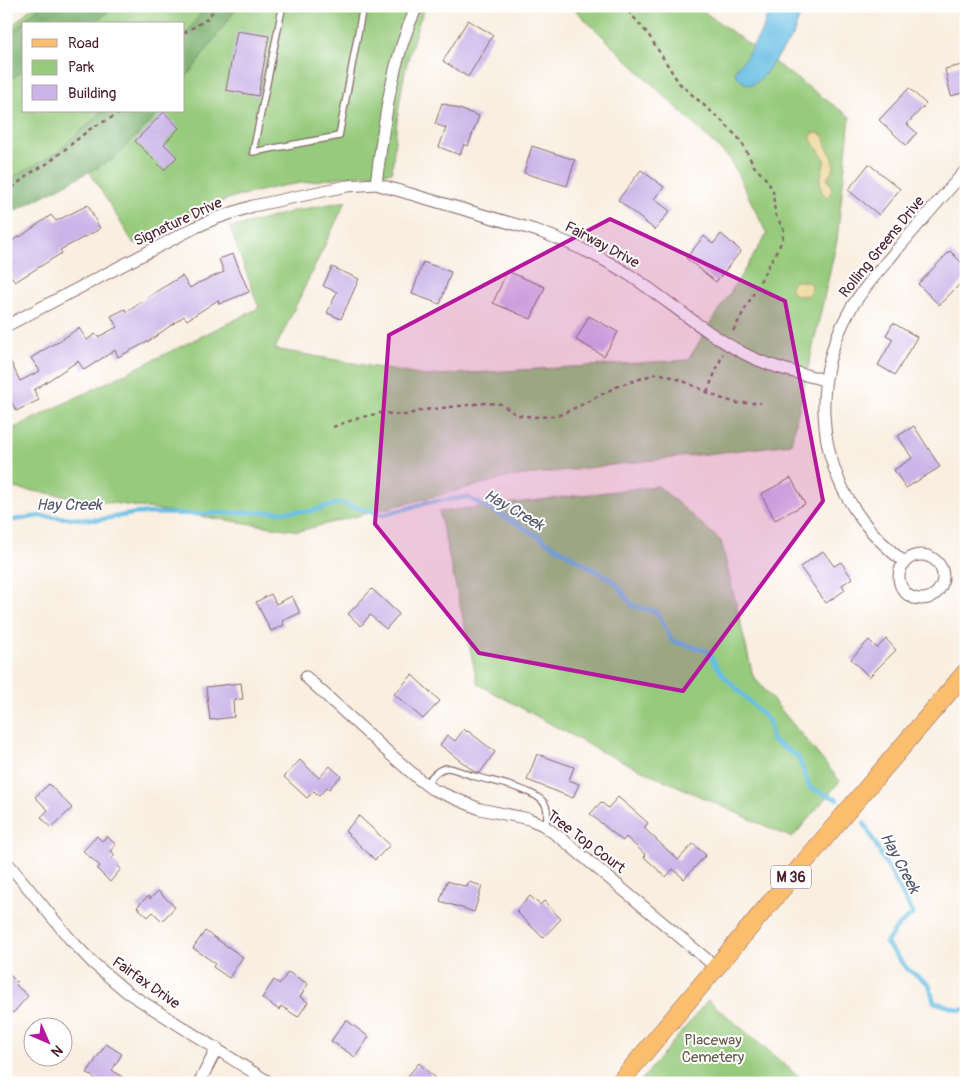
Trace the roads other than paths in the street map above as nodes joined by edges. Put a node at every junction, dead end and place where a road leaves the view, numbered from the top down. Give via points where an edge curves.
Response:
1 (286, 6) edge
2 (363, 6) edge
3 (417, 6) edge
4 (966, 170) edge
5 (376, 184) junction
6 (6, 326) edge
7 (825, 380) junction
8 (905, 563) dead end
9 (966, 672) edge
10 (306, 676) dead end
11 (425, 784) junction
12 (545, 826) junction
13 (6, 861) edge
14 (716, 967) junction
15 (218, 1048) junction
16 (199, 1083) edge
17 (270, 1083) edge
18 (619, 1083) edge

1 - 2 lane via 282,9 253,152 339,136
3 - 5 street via 389,94
4 - 7 street, Rolling Greens Drive via 851,308 836,340
5 - 6 street, Signature Drive via 347,186 253,206 214,219
5 - 7 street, Fairway Drive via 538,231 582,249 616,266 747,355
7 - 8 street, Rolling Greens Drive via 826,442 841,483 862,520
9 - 14 main road, M 36
10 - 11 street, Tree Top Court
11 - 12 street, Tree Top Court via 480,808
11 - 12 lane via 438,771 447,768 532,793 546,805
12 - 14 street, Tree Top Court
13 - 15 street, Fairfax Drive via 93,963 126,992
14 - 18 main road, M 36
15 - 16 street
15 - 17 street, Fairfax Drive

